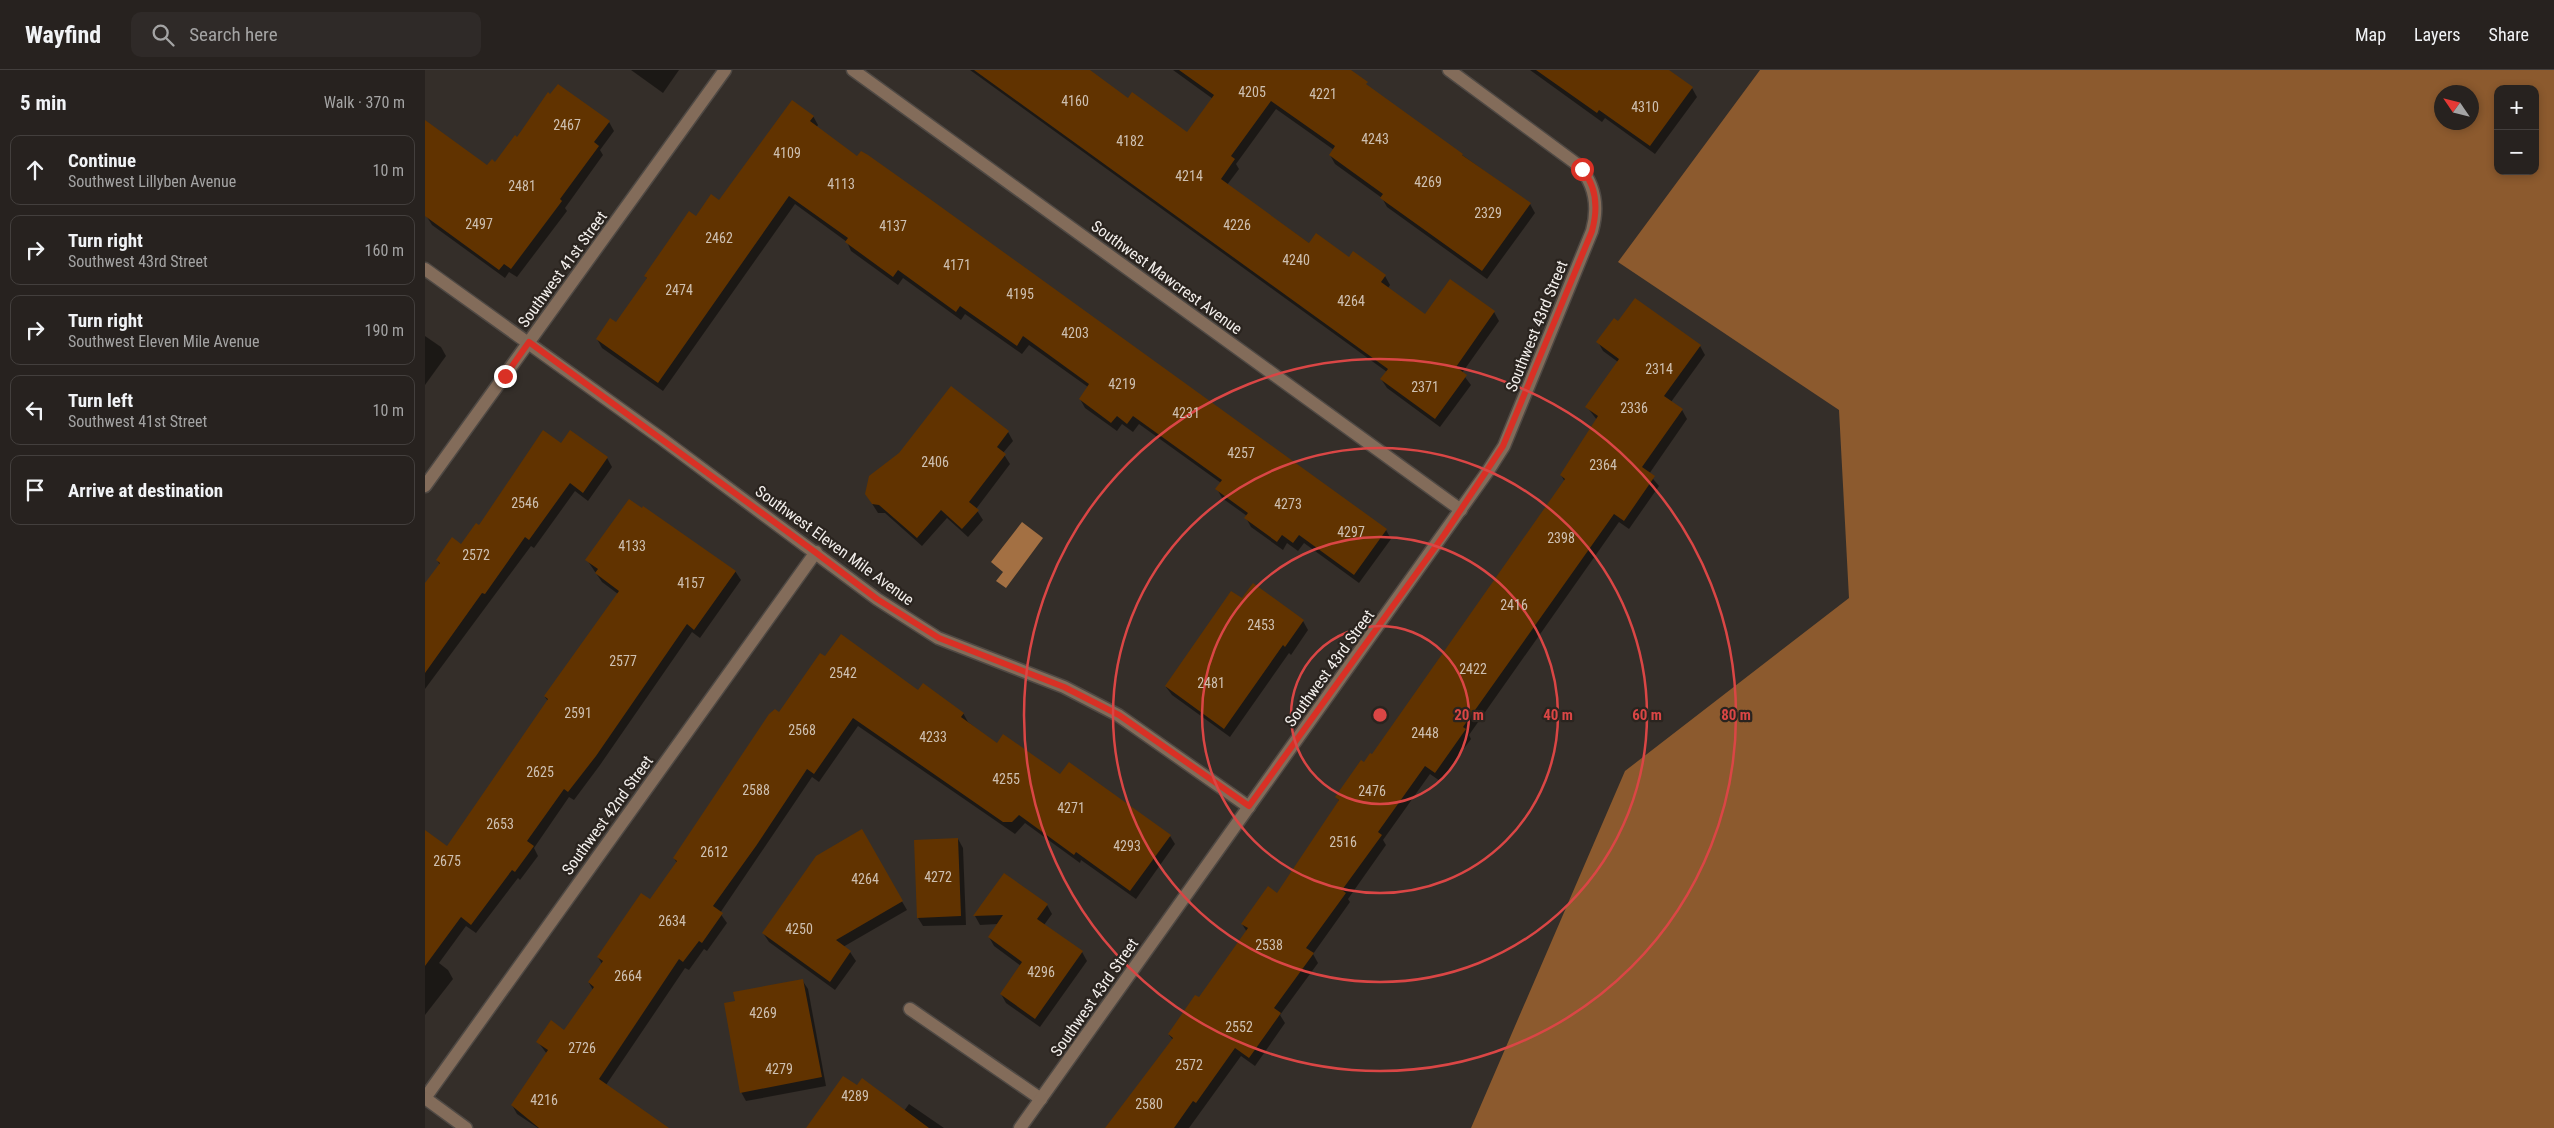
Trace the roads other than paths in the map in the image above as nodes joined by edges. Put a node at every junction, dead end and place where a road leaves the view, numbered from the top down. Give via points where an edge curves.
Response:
1 (725, 70) edge
2 (853, 70) edge
3 (1449, 70) edge
4 (425, 269) edge
5 (529, 342) junction
6 (425, 486) edge
7 (1461, 510) junction
8 (815, 552) junction
9 (1249, 806) junction
10 (909, 1009) dead end
11 (425, 1098) edge
12 (1041, 1099) junction
13 (466, 1128) edge
14 (1020, 1128) edge

1 - 5 street, Southwest 41st Street
2 - 7 street, Southwest Mawcrest Avenue
3 - 7 street, Southwest 43rd Street via 1570,157 1585,173 1594,192 1596,208 1592,231 1511,428 1493,463
4 - 5 street, Southwest Eleven Mile Avenue
5 - 6 street, Southwest 41st Street
5 - 8 street, Southwest Eleven Mile Avenue
7 - 9 street, Southwest 43rd Street
8 - 9 street, Southwest Eleven Mile Avenue via 877,599 939,638 1064,687 1119,715
8 - 11 street, Southwest 42nd Street
9 - 12 street, Southwest 43rd Street
10 - 12 street
11 - 13 street
12 - 14 street, Southwest 43rd Street

